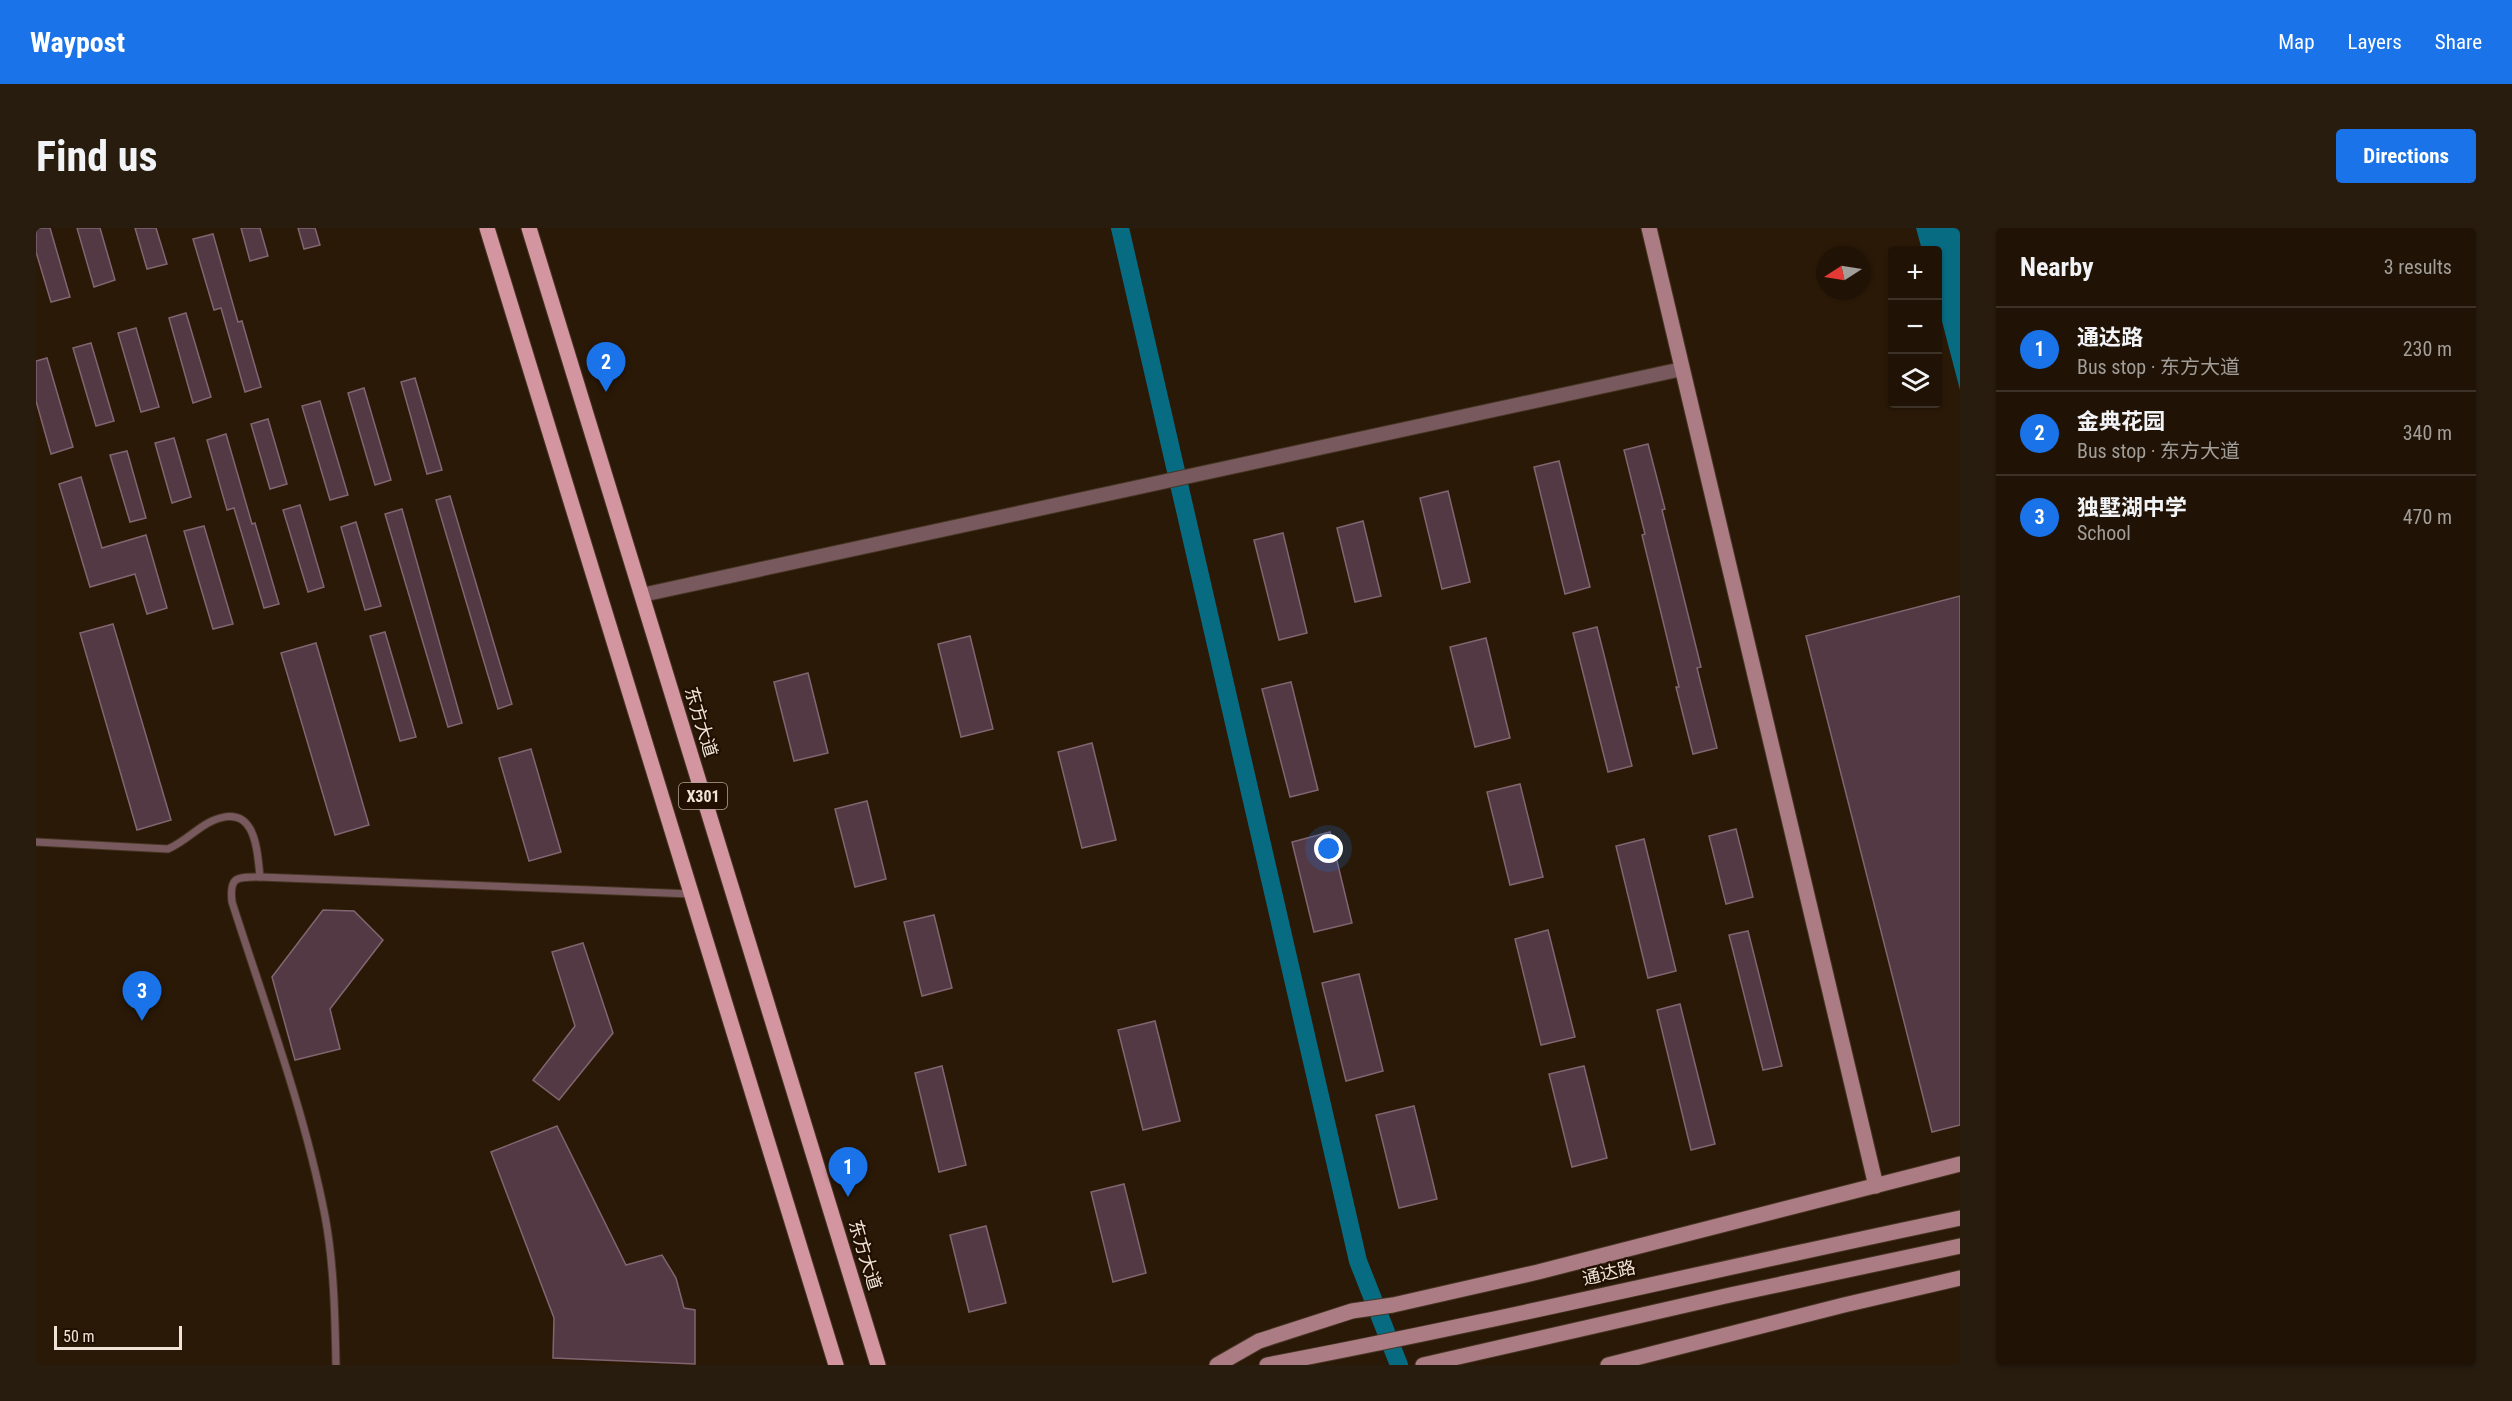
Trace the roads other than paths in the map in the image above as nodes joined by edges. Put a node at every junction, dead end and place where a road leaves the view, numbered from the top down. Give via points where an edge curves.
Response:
1 (487, 228) edge
2 (529, 228) edge
3 (1648, 228) edge
4 (1682, 369) junction
5 (642, 595) junction
6 (36, 842) edge
7 (260, 877) junction
8 (691, 894) junction
9 (1960, 1164) edge
10 (1876, 1186) junction
11 (1960, 1218) edge
12 (1960, 1246) edge
13 (1960, 1278) edge
14 (336, 1365) edge
15 (836, 1365) edge
16 (878, 1365) edge
17 (1217, 1365) edge
18 (1268, 1365) edge
19 (1423, 1365) edge
20 (1608, 1365) edge

1 - 8 main road, X301
2 - 5 main road, 东方大道 / X301
3 - 4 street
4 - 5 street
4 - 10 street
5 - 16 main road, 东方大道 / X301
6 - 7 lane via 168,849 211,821 233,816 245,820 252,830
7 - 8 lane
7 - 14 lane via 234,880 232,902 316,1172 331,1264
8 - 15 main road, X301
9 - 10 street
10 - 17 street via 1538,1272 1352,1311 1259,1341
11 - 18 street, 通达路
12 - 19 street
13 - 20 street

